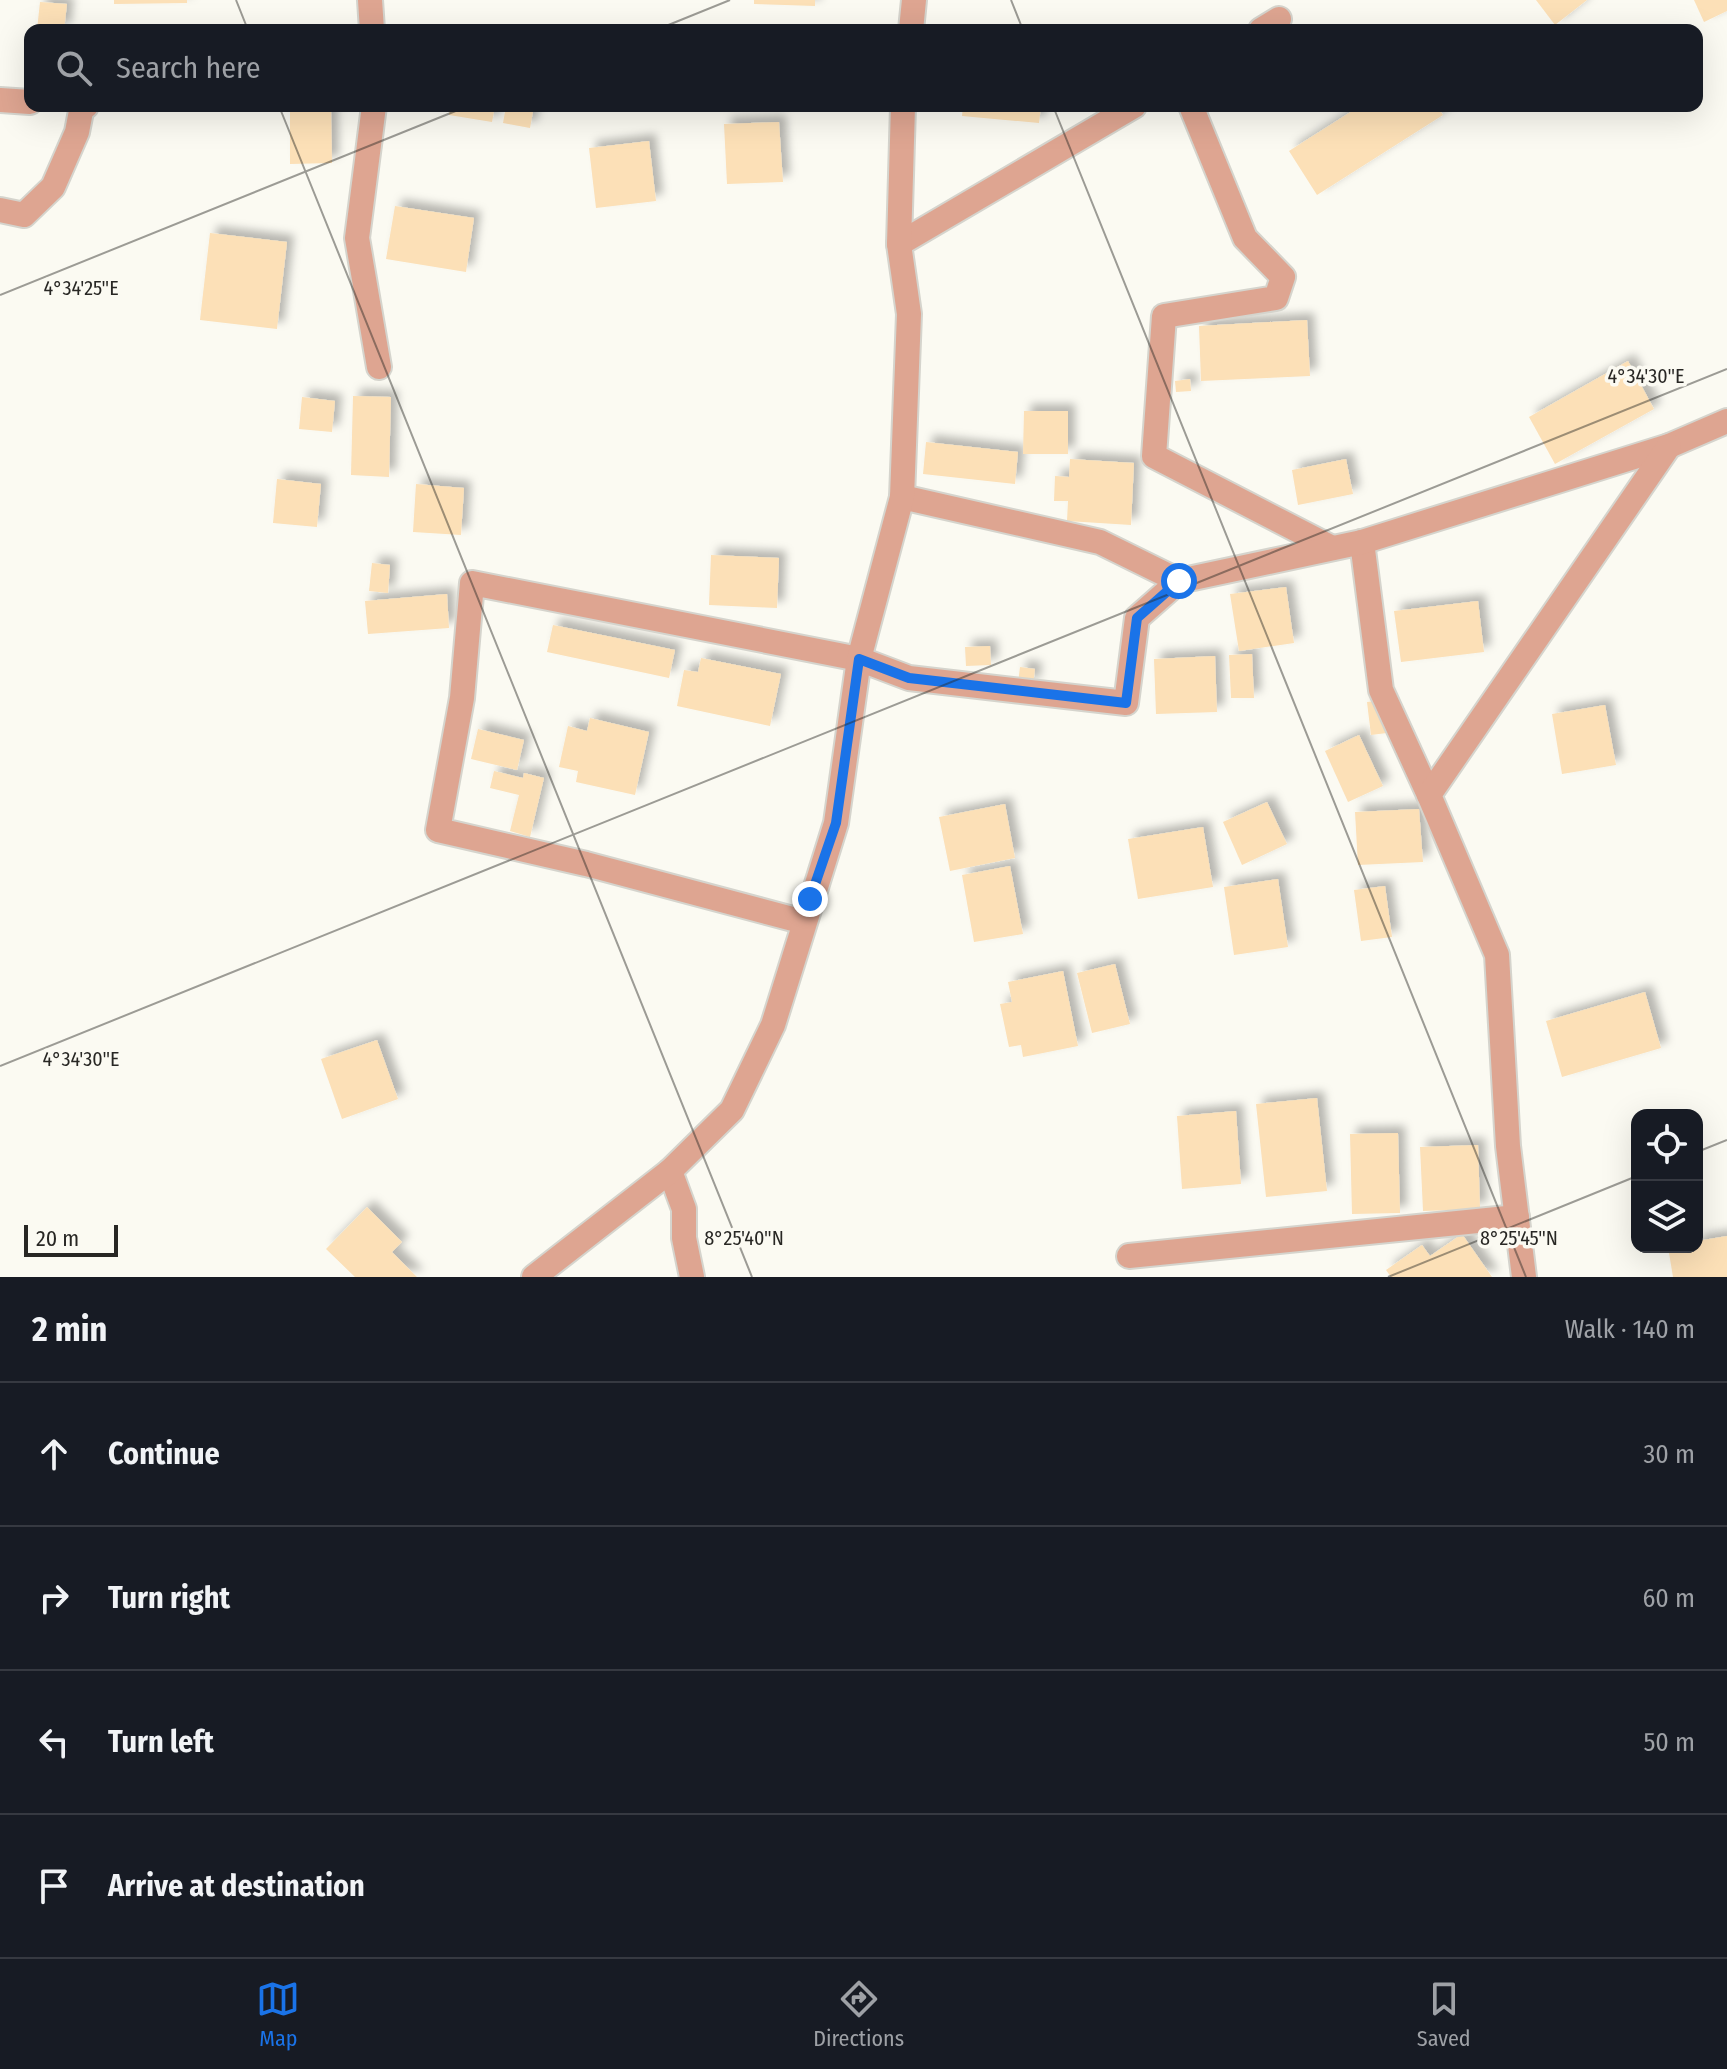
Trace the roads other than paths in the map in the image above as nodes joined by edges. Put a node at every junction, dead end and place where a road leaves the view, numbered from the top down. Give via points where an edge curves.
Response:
1 (370, 0) edge
2 (914, 0) edge
3 (372, 24) edge
4 (912, 24) edge
5 (0, 100) edge
6 (24, 102) edge
7 (81, 112) edge
8 (373, 112) edge
9 (902, 112) edge
10 (1124, 112) edge
11 (1193, 112) edge
12 (0, 210) edge
13 (899, 244) junction
14 (379, 367) dead end
15 (1727, 421) edge
16 (1669, 446) junction
17 (902, 497) junction
18 (1362, 542) junction
19 (1332, 548) junction
20 (1179, 581) junction
21 (859, 659) junction
22 (1429, 795) junction
23 (804, 922) junction
24 (670, 1171) junction
25 (1517, 1217) junction
26 (1129, 1256) dead end
27 (534, 1277) edge
28 (692, 1277) edge
29 (1524, 1277) edge

1 - 3 street
2 - 4 street
5 - 6 street
7 - 12 street via 53,187 24,215
8 - 14 street via 357,238
9 - 13 street
10 - 13 street
11 - 19 street via 1245,238 1283,277 1276,298 1164,316 1154,456
13 - 17 street via 909,314
15 - 16 street
16 - 18 street
16 - 22 street
17 - 20 street via 1100,542
17 - 21 street
18 - 19 street
18 - 22 street via 1381,690
19 - 20 street
20 - 21 street via 1137,618 1126,703 909,678
21 - 23 street via 836,823
21 - 23 street via 472,583 462,698 438,830
22 - 25 street via 1497,955
23 - 24 street via 773,1025 732,1110
24 - 27 street
24 - 28 street via 684,1209
25 - 26 street
25 - 29 street

